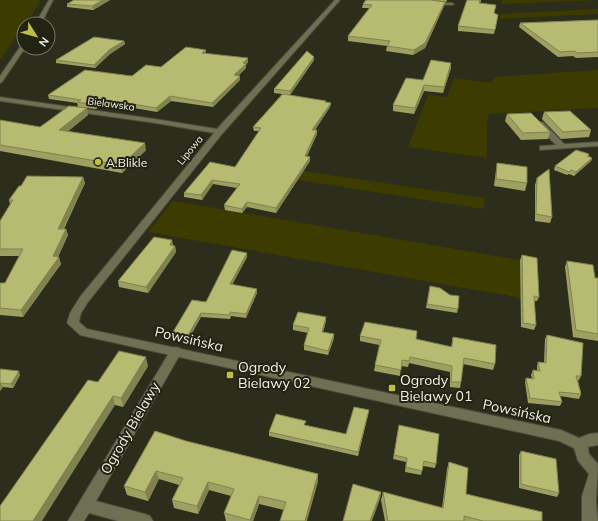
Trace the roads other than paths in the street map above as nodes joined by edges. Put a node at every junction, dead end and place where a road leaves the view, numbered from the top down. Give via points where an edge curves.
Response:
1 (51, 0) edge
2 (338, 0) edge
3 (423, 2) edge
4 (452, 4) dead end
5 (43, 16) edge
6 (16, 56) edge
7 (0, 81) edge
8 (0, 99) edge
9 (534, 118) edge
10 (219, 132) junction
11 (598, 144) edge
12 (563, 147) junction
13 (543, 148) dead end
14 (73, 323) joint
15 (176, 351) junction
16 (597, 437) edge
17 (581, 445) junction
18 (598, 472) edge
19 (85, 505) junction
20 (76, 521) edge
21 (145, 521) edge
22 (590, 521) edge

1 - 5 street
2 - 10 street, Lipowa
3 - 4 street
6 - 7 street
8 - 10 street, Bielawska
9 - 12 street
10 - 14 street, Lipowa via 77,309
11 - 12 street
12 - 13 street
14 - 15 street, Powsińska via 84,332
15 - 17 street, Powsińska via 561,436
15 - 19 street, Ogrody Bielawy
16 - 17 street
17 - 18 street via 583,460
18 - 22 street via 590,484
19 - 20 street, Ogrody Bielawy
19 - 21 street

